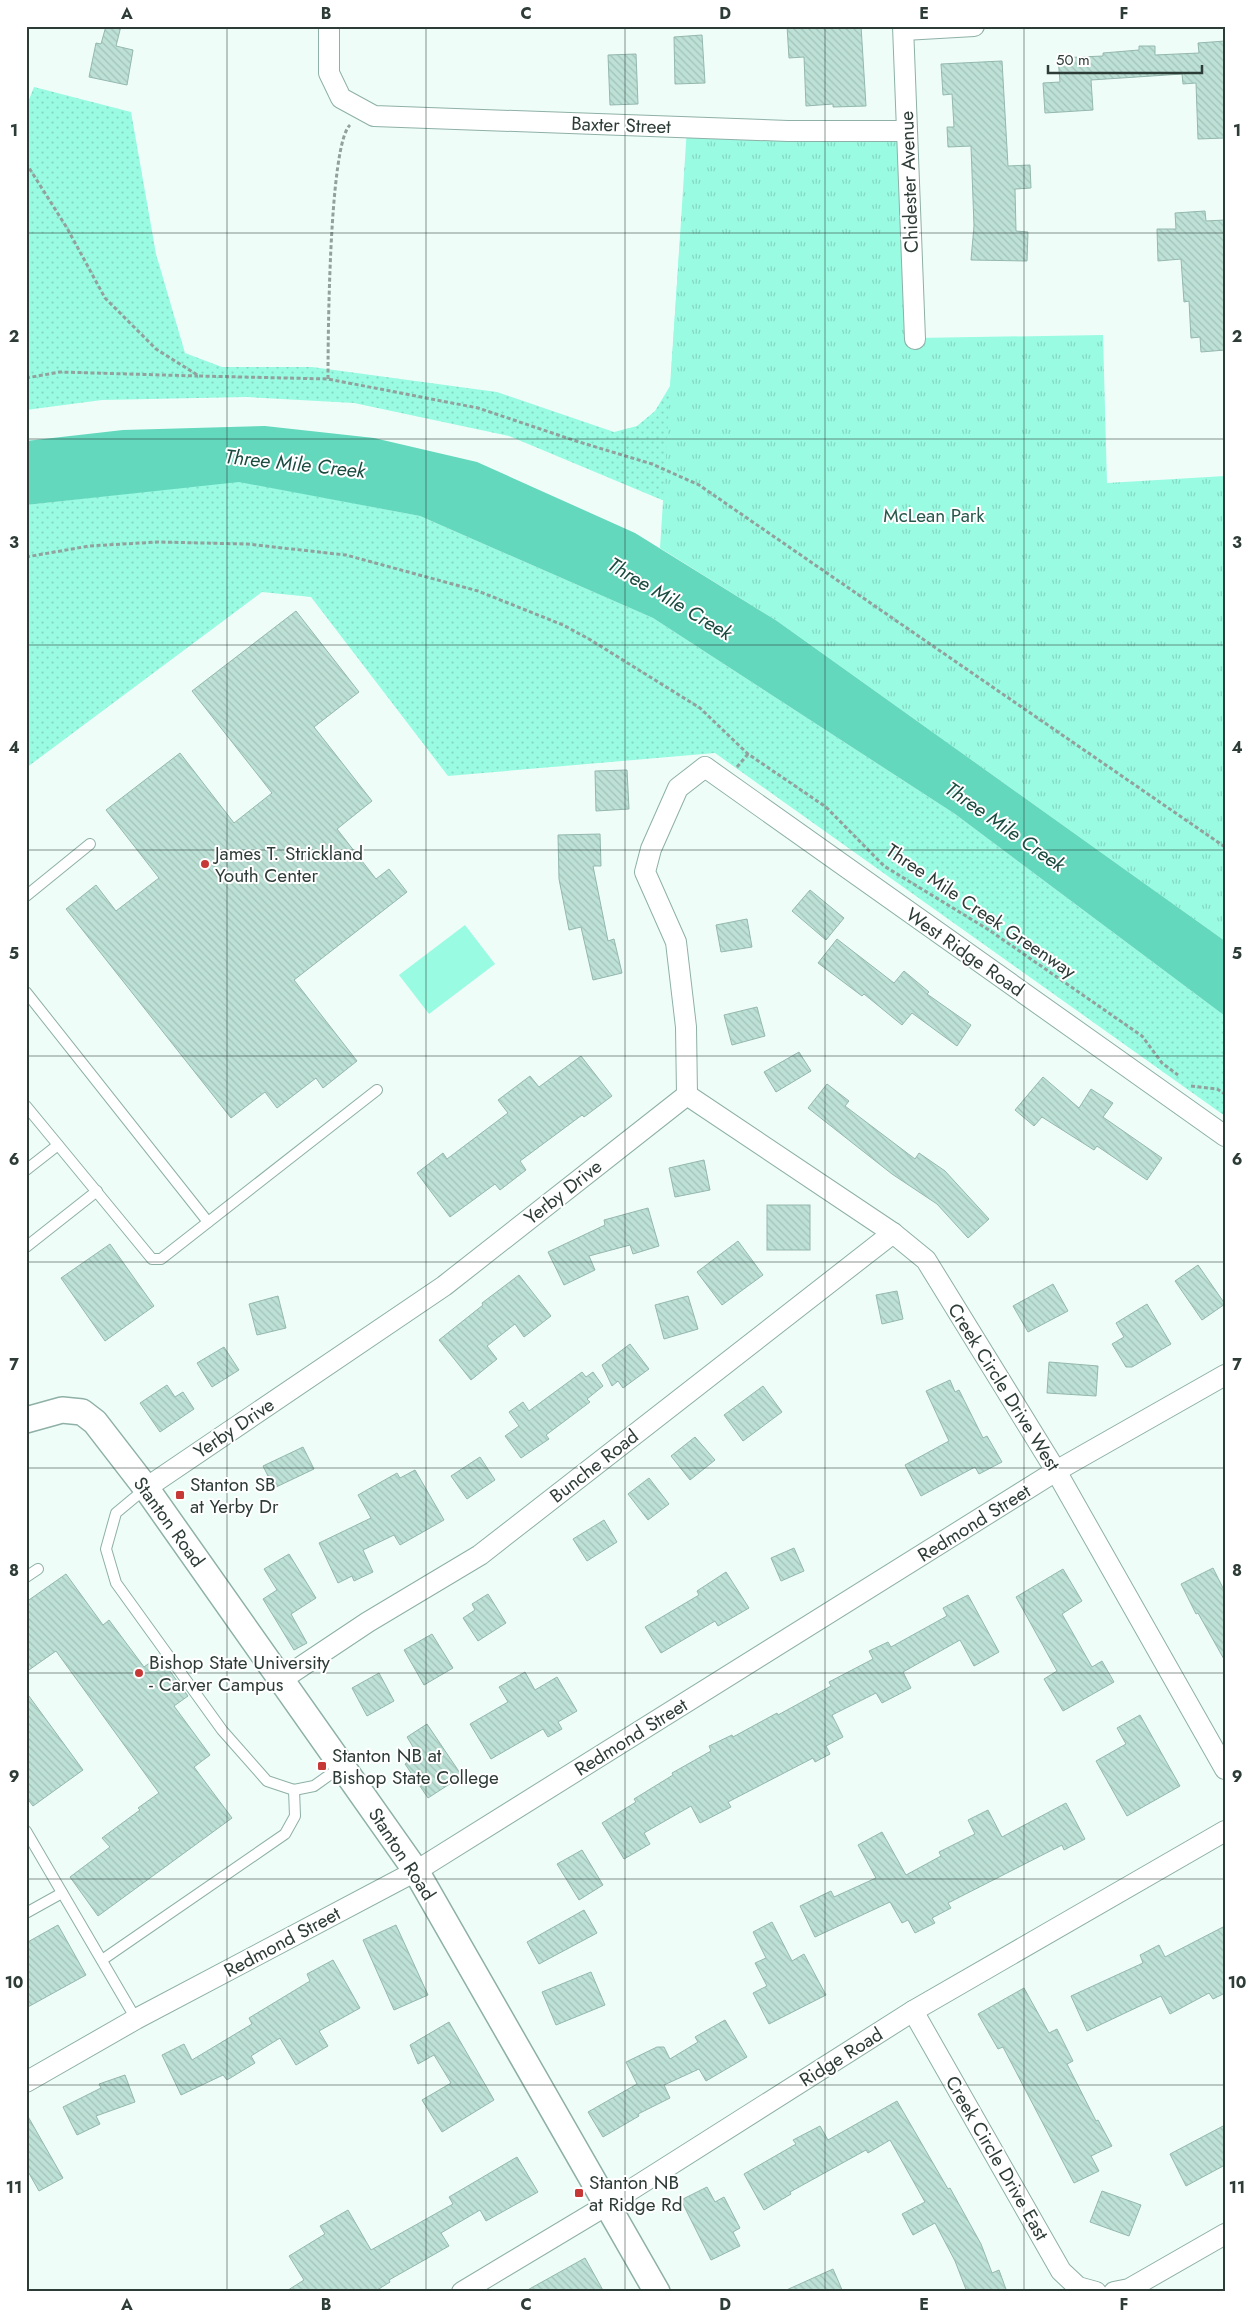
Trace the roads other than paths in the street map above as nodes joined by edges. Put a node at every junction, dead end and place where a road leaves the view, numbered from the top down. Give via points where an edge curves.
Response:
1 (329, 26) edge
2 (974, 26) edge
3 (904, 28) edge
4 (906, 131) junction
5 (916, 338) dead end
6 (90, 844) dead end
7 (26, 896) edge
8 (26, 992) edge
9 (376, 1090) dead end
10 (687, 1095) junction
11 (26, 1106) edge
12 (1225, 1136) edge
13 (58, 1145) junction
14 (26, 1170) edge
15 (97, 1191) junction
16 (208, 1222) junction
17 (893, 1233) junction
18 (26, 1247) edge
19 (1225, 1374) edge
20 (26, 1420) edge
21 (1056, 1471) junction
22 (146, 1488) junction
23 (38, 1569) dead end
24 (26, 1577) edge
25 (281, 1680) junction
26 (342, 1766) junction
27 (1225, 1769) edge
28 (294, 1790) junction
29 (1225, 1830) edge
30 (26, 1831) edge
31 (416, 1871) junction
32 (62, 1893) junction
33 (26, 1913) edge
34 (102, 1960) junction
35 (913, 2011) junction
36 (136, 2020) junction
37 (26, 2082) edge
38 (607, 2205) junction
39 (1225, 2234) edge
40 (1092, 2291) edge
41 (462, 2292) edge
42 (657, 2292) edge
43 (1096, 2292) edge
44 (1114, 2292) edge

1 - 4 street, Baxter Street via 329,73 341,98 374,116 788,131
2 - 3 street
3 - 4 street, Chidester Avenue
4 - 5 street, Chidester Avenue
6 - 7 lane
8 - 16 lane
9 - 16 lane
10 - 12 street, West Ridge Road via 686,1027 676,942 646,872 651,849 678,788 706,767
10 - 17 street, Creek Circle Drive West
10 - 22 street, Yerby Drive via 444,1286
11 - 13 lane
13 - 14 lane
13 - 15 lane
15 - 16 lane via 152,1259 161,1259
15 - 18 lane
17 - 21 street, Creek Circle Drive West via 926,1260
17 - 25 street, Bunche Road via 480,1555 368,1622
19 - 21 street, Redmond Street
20 - 22 street, Stanton Road via 62,1410 82,1412 95,1422
21 - 27 street, Creek Circle Drive West
21 - 31 street, Redmond Street
22 - 25 street, Stanton Road
22 - 28 lane via 116,1513 106,1549 116,1583 222,1730 267,1782
23 - 24 lane
25 - 26 street, Stanton Road
26 - 28 lane via 314,1786
26 - 31 street, Stanton Road
28 - 34 lane via 295,1816 285,1834
29 - 35 street, Ridge Road
30 - 32 lane
31 - 36 street, Redmond Street
31 - 38 street, Stanton Road
32 - 33 lane
32 - 34 lane
34 - 36 lane
35 - 38 street, Ridge Road
35 - 40 street, Creek Circle Drive East via 1061,2271 1078,2287
36 - 37 street, Redmond Street
38 - 41 street, Ridge Road
38 - 42 street, Stanton Road
39 - 44 street via 1129,2289
40 - 43 street, Creek Circle Drive East

